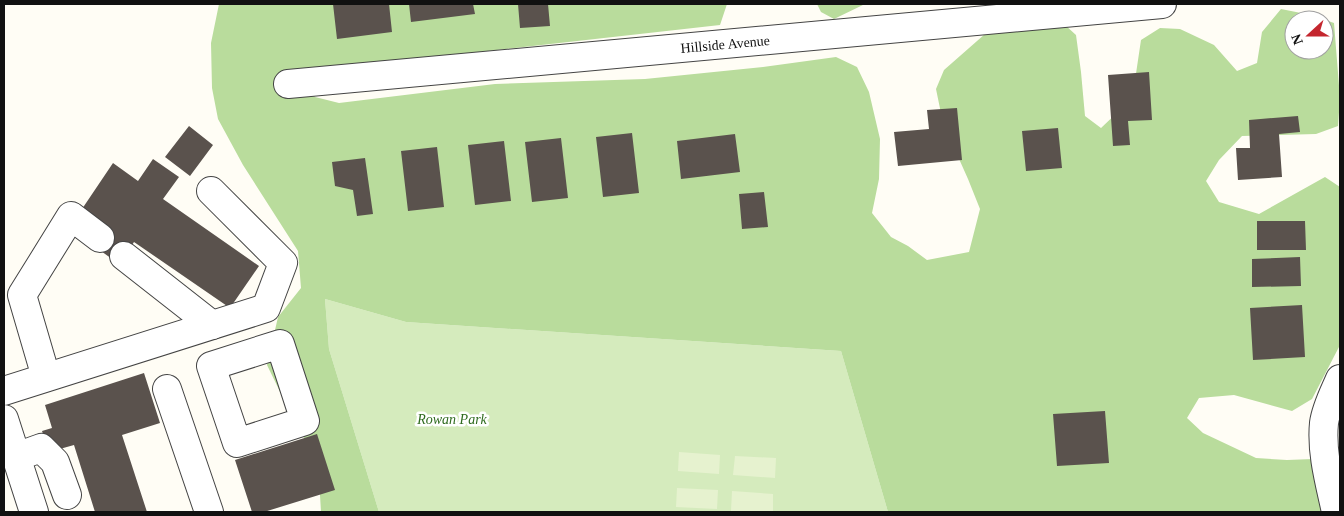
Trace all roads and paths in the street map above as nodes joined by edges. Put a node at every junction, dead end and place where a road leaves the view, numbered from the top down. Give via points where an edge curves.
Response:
1 (1162, 4) edge
2 (1045, 9) edge
3 (288, 84) dead end
4 (211, 192) dead end
5 (100, 238) dead end
6 (124, 256) dead end
7 (217, 323) junction
8 (234, 359) dead end
9 (46, 377) junction
10 (1340, 379) edge
11 (167, 389) dead end
12 (4, 391) edge
13 (4, 419) edge
14 (13, 467) edge
15 (70, 504) edge
16 (33, 510) edge
17 (209, 512) edge
18 (1336, 512) edge

1 - 2 street, Hillside Avenue
2 - 3 street, Hillside Avenue
4 - 7 street via 283,263 266,308
5 - 9 street via 71,216 22,295
6 - 7 street
7 - 8 street
7 - 9 street
9 - 12 street
10 - 18 street via 1324,424 1325,453
11 - 17 street
13 - 14 street
14 - 15 street via 41,448 55,462
14 - 16 street
15 - 16 street

